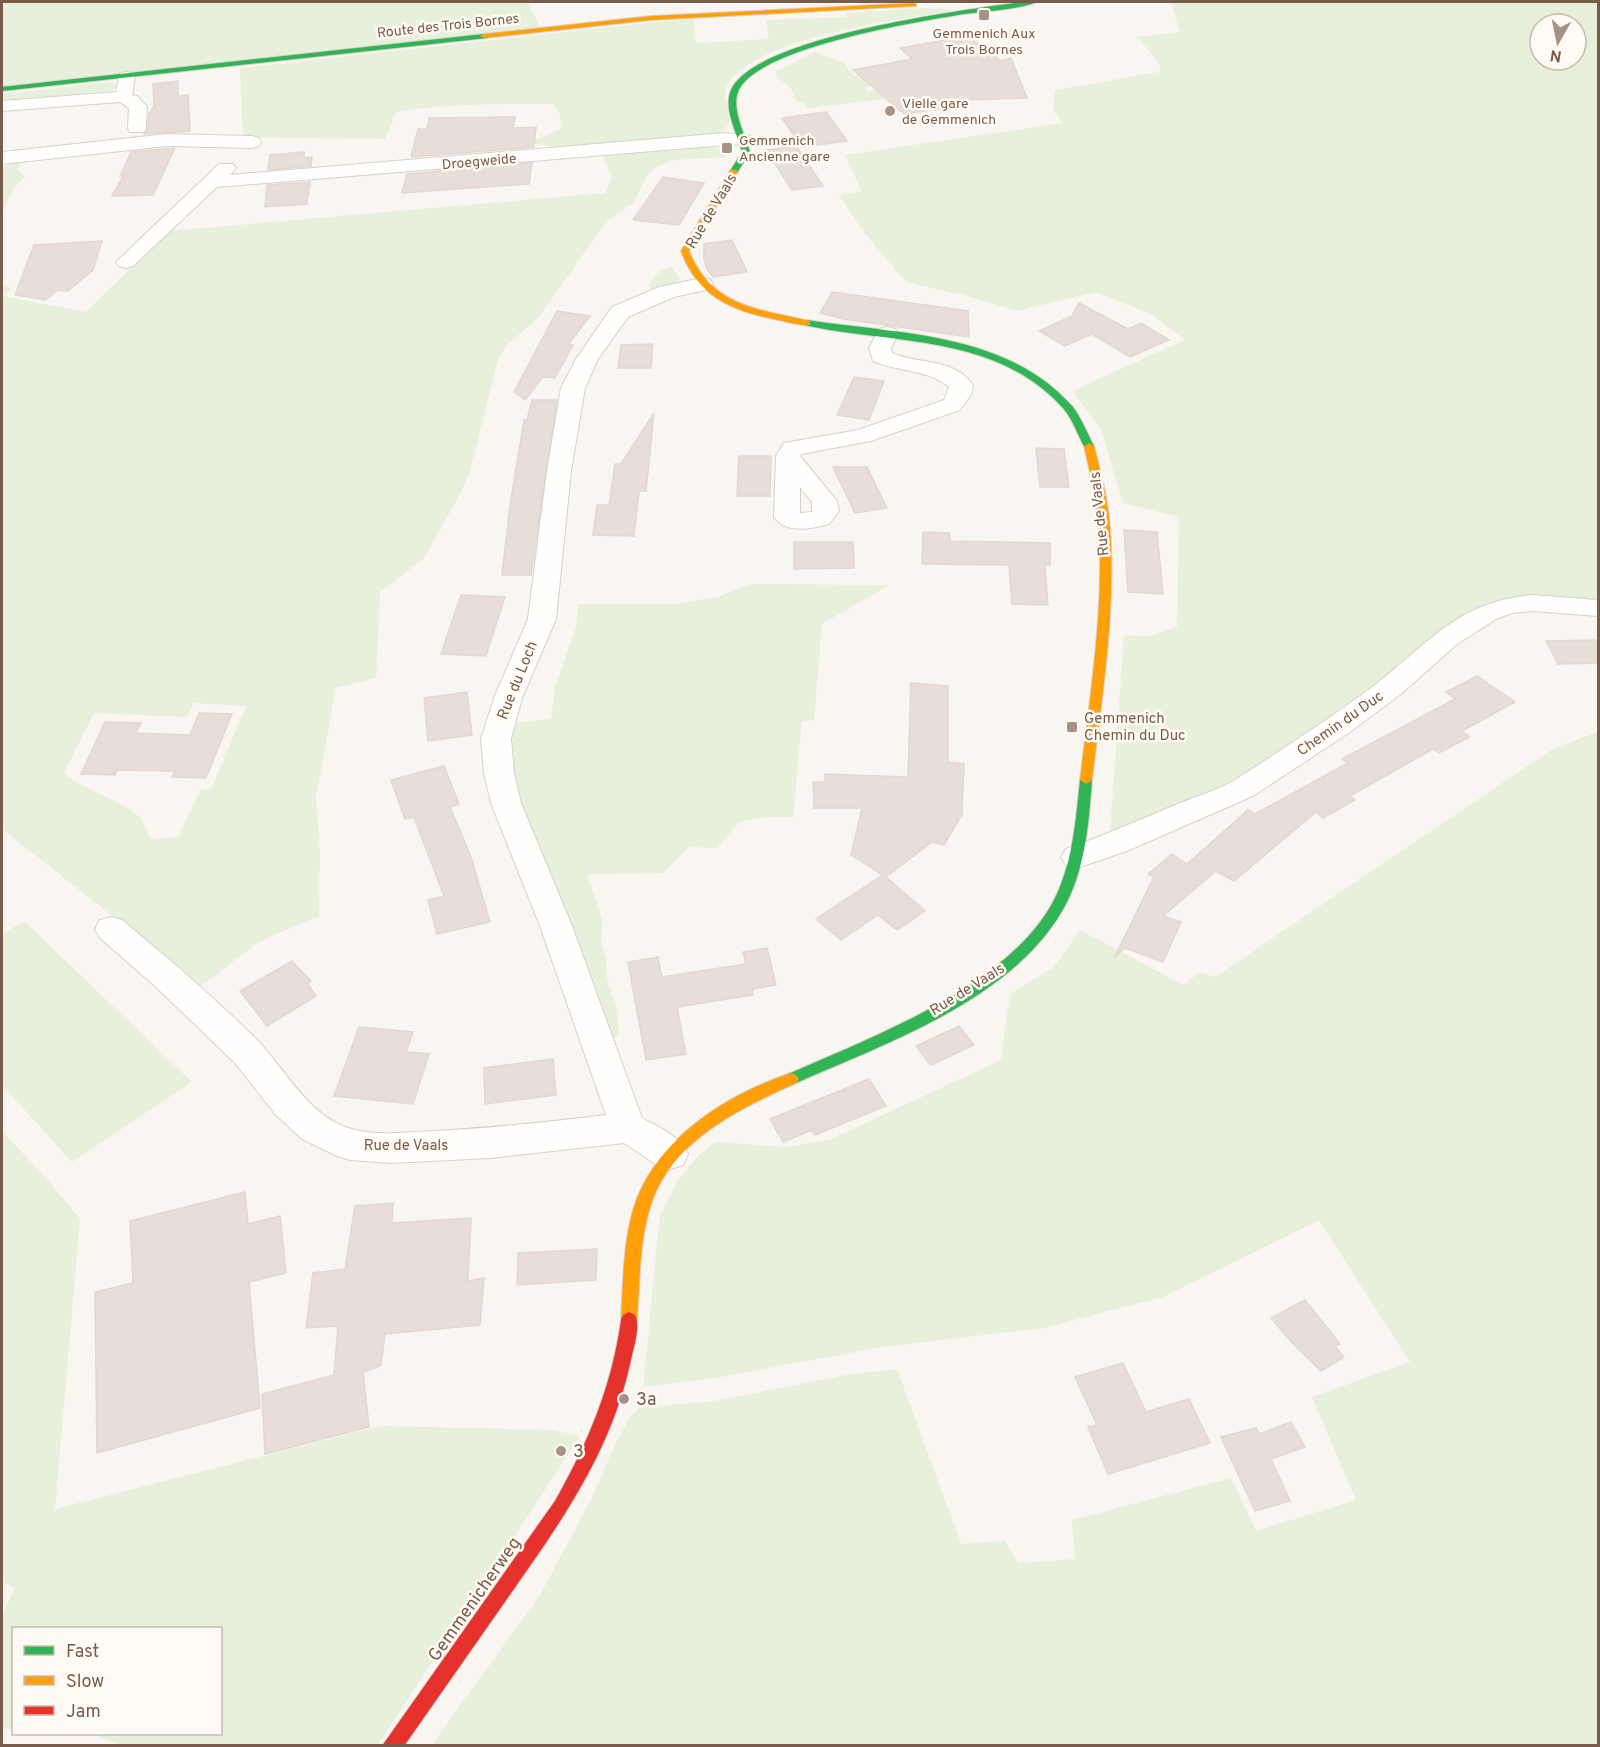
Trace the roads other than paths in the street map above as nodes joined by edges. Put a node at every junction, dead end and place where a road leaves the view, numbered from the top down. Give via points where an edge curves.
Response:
1 (1032, 2) edge
2 (1006, 6) junction
3 (126, 77) junction
4 (2, 89) edge
5 (120, 97) junction
6 (2, 106) edge
7 (137, 128) dead end
8 (744, 140) junction
9 (2, 158) edge
10 (213, 182) junction
11 (126, 262) dead end
12 (702, 284) junction
13 (887, 334) junction
14 (788, 456) dead end
15 (1599, 608) edge
16 (1077, 857) junction
17 (111, 929) dead end
18 (628, 1128) junction
19 (670, 1154) junction
20 (583, 1471) joint
21 (392, 1746) edge

1 - 2 main road, Rue de Vaals
2 - 3 main road, Route des Trois Bornes via 952,3 651,18
2 - 8 main road, Rue de Vaals via 825,39 766,62 741,79 734,94
3 - 4 main road, Route des Trois Bornes
3 - 5 street via 125,92
5 - 6 street
5 - 7 street via 138,107
8 - 10 street, Droegweide
8 - 12 main road, Rue de Vaals via 746,152 742,161 685,251
9 - 10 street via 167,140 252,142
10 - 11 street
12 - 13 main road, Rue de Vaals via 735,304 758,312
12 - 18 street, Rue du Loch via 667,292 620,312 586,359 573,388 542,619 500,718 496,739 506,803 556,926
13 - 14 street via 880,356 952,375 961,385 952,405 863,436 800,445
13 - 16 main road, Rue de Vaals via 961,346 1015,365 1056,392 1083,429 1100,496 1103,642
15 - 16 street, Chemin du Duc via 1533,603 1509,605 1486,613 1446,639 1340,725 1242,789
16 - 19 main road, Rue de Vaals via 1052,917 1036,939 1010,962 926,1015 724,1111
17 - 18 street, Rue de Vaals via 247,1053 288,1104 315,1128 350,1145 391,1148 490,1143
18 - 19 street
19 - 20 main road, Rue de Vaals via 646,1191 626,1354 601,1434
20 - 21 main road, Gemmenicherweg

